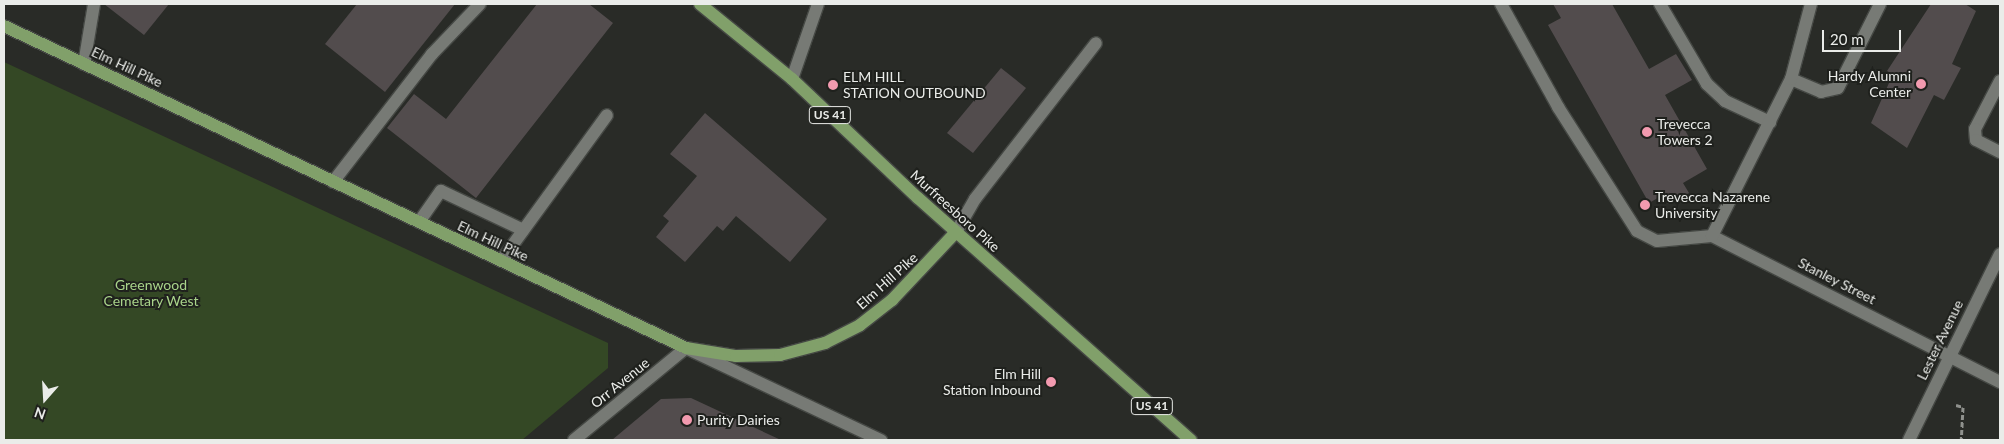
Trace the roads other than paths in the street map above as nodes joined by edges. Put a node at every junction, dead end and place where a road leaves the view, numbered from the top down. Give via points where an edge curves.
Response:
1 (94, 4) edge
2 (480, 4) edge
3 (700, 4) edge
4 (818, 4) edge
5 (1501, 4) edge
6 (1660, 4) edge
7 (1811, 4) edge
8 (1880, 4) edge
9 (4, 26) edge
10 (1096, 43) dead end
11 (84, 64) junction
12 (792, 79) junction
13 (1791, 79) junction
14 (2000, 81) edge
15 (607, 115) dead end
16 (1770, 122) junction
17 (2000, 152) edge
18 (333, 182) junction
19 (419, 222) junction
20 (523, 230) junction
21 (956, 232) junction
22 (1712, 236) junction
23 (2000, 254) edge
24 (501, 261) junction
25 (686, 348) junction
26 (1948, 354) junction
27 (2000, 382) edge
28 (574, 440) edge
29 (881, 440) edge
30 (1191, 440) edge
31 (1909, 440) edge

1 - 11 street
2 - 18 street via 432,54
3 - 12 main road, Murfreesboro Pike / US 41
4 - 12 street
5 - 22 street via 1558,107 1637,231 1658,241
6 - 16 street via 1706,84 1725,101
7 - 13 street
8 - 13 street via 1838,88 1821,92
9 - 11 main road, Elm Hill Pike
10 - 21 street via 975,199
11 - 18 main road, Elm Hill Pike
12 - 21 main road, Murfreesboro Pike / US 41
13 - 16 street
14 - 17 street via 1975,129 1976,140
15 - 20 street
16 - 22 street
18 - 19 main road, Elm Hill Pike
19 - 20 street via 441,192
19 - 24 main road, Elm Hill Pike
20 - 24 street
21 - 25 main road, Elm Hill Pike via 892,300 860,325 825,343 780,355 736,356
21 - 30 main road, Murfreesboro Pike / US 41
22 - 26 street, Stanley Street
23 - 26 street, Lester Avenue
24 - 25 main road, Elm Hill Pike
25 - 28 street, Orr Avenue
25 - 29 street
26 - 27 street, Stanley Street
26 - 31 street, Lester Avenue

